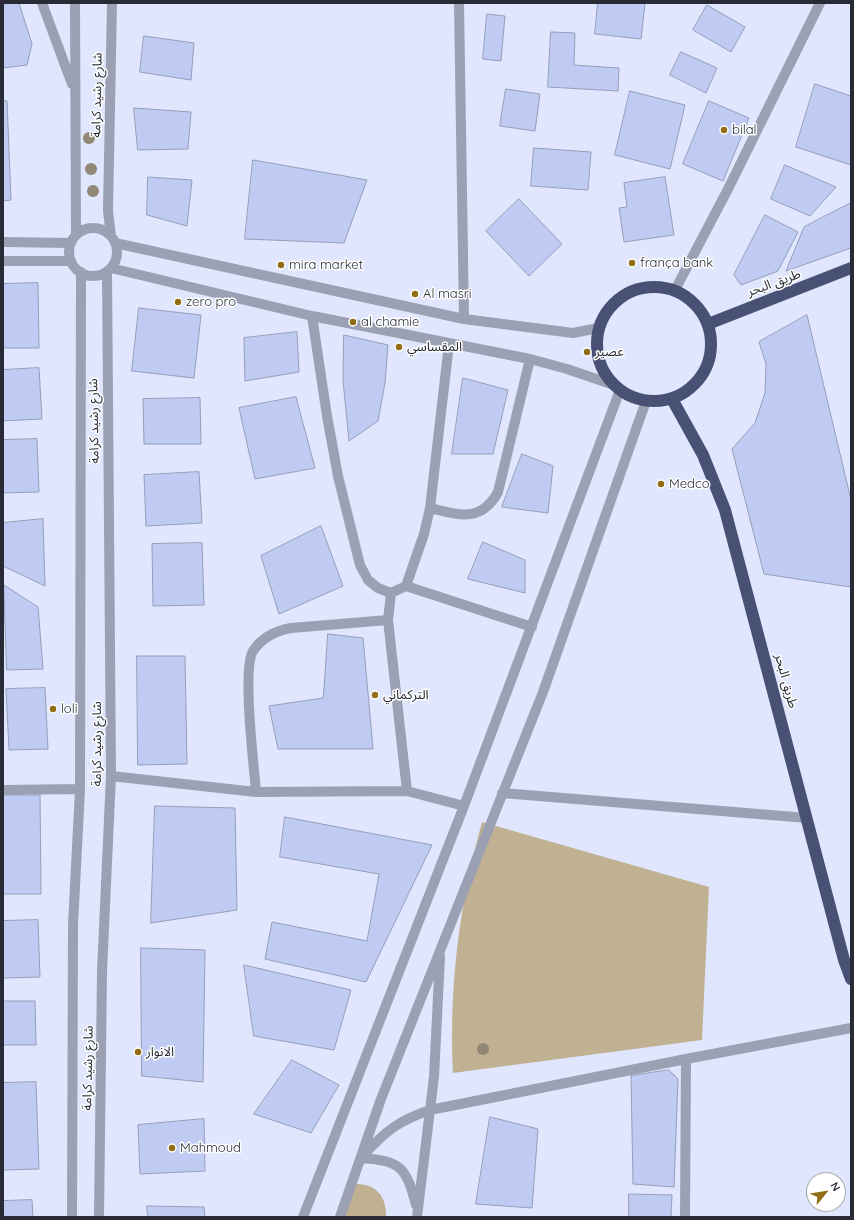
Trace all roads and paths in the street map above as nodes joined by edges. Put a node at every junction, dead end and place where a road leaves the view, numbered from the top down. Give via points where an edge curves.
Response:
1 (42, 3) edge
2 (75, 3) edge
3 (112, 3) edge
4 (458, 3) edge
5 (820, 3) edge
6 (74, 90) junction
7 (74, 239) junction
8 (113, 239) junction
9 (3, 242) edge
10 (3, 261) edge
11 (71, 261) junction
12 (851, 268) edge
13 (109, 270) junction
14 (81, 272) junction
15 (675, 290) junction
16 (312, 316) junction
17 (464, 319) junction
18 (708, 324) junction
19 (598, 328) junction
20 (449, 344) junction
21 (530, 359) junction
22 (617, 388) junction
23 (672, 399) junction
24 (646, 401) junction
25 (430, 508) junction
26 (406, 586) junction
27 (391, 592) junction
28 (388, 620) junction
29 (532, 628) junction
30 (111, 776) junction
31 (80, 789) junction
32 (3, 790) edge
33 (407, 791) junction
34 (256, 792) junction
35 (502, 793) junction
36 (464, 806) junction
37 (807, 818) junction
38 (440, 948) junction
39 (851, 979) edge
40 (851, 1028) edge
41 (686, 1059) junction
42 (430, 1110) junction
43 (362, 1158) junction
44 (418, 1214) edge
45 (72, 1217) edge
46 (99, 1217) edge
47 (303, 1217) edge
48 (340, 1217) edge
49 (686, 1217) edge

1 - 6 street
2 - 6 street, شارع رشيد كرامة
3 - 8 street, شارع رشيد كرامة via 108,211
4 - 17 street
5 - 15 street
6 - 7 street, شارع رشيد كرامة
7 - 8 street via 84,230 94,228 103,230
7 - 9 street
7 - 11 street via 69,249
8 - 13 street via 117,251 116,260
8 - 17 street
10 - 11 street
11 - 14 street
12 - 18 highway, طريق البحر
13 - 14 street via 98,275
13 - 16 street
13 - 30 street, شارع رشيد كرامة
14 - 31 street, شارع رشيد كرامة
15 - 18 highway via 689,298
15 - 19 highway via 656,286 637,289 620,297 607,311
16 - 20 street
16 - 27 street via 338,476 360,565 368,580 378,588
17 - 19 street via 573,333
18 - 23 highway via 711,342 709,361 701,377
19 - 22 highway via 596,349 602,368
20 - 21 street
20 - 25 street
21 - 22 street via 567,369
21 - 25 street via 498,492 493,500 482,511 468,515
22 - 24 highway
22 - 29 street
23 - 24 highway
23 - 37 highway, طريق البحر via 703,455 725,510
24 - 35 street via 543,692
25 - 26 street
26 - 27 street
26 - 29 street
27 - 28 street
28 - 33 street
28 - 34 street via 278,631 268,635 256,648 249,666
29 - 36 street
30 - 34 street
30 - 46 street, شارع رشيد كرامة via 102,971
31 - 32 street
31 - 45 street, شارع رشيد كرامة via 73,925
33 - 34 street
33 - 36 street
35 - 37 street
35 - 38 street
36 - 47 street
37 - 39 highway, طريق البحر
38 - 42 street
38 - 43 street
40 - 41 street
41 - 42 street
41 - 49 street
42 - 43 street via 408,1117 391,1129
42 - 44 street
43 - 44 street via 384,1160 396,1164 404,1171 412,1187
43 - 48 street

